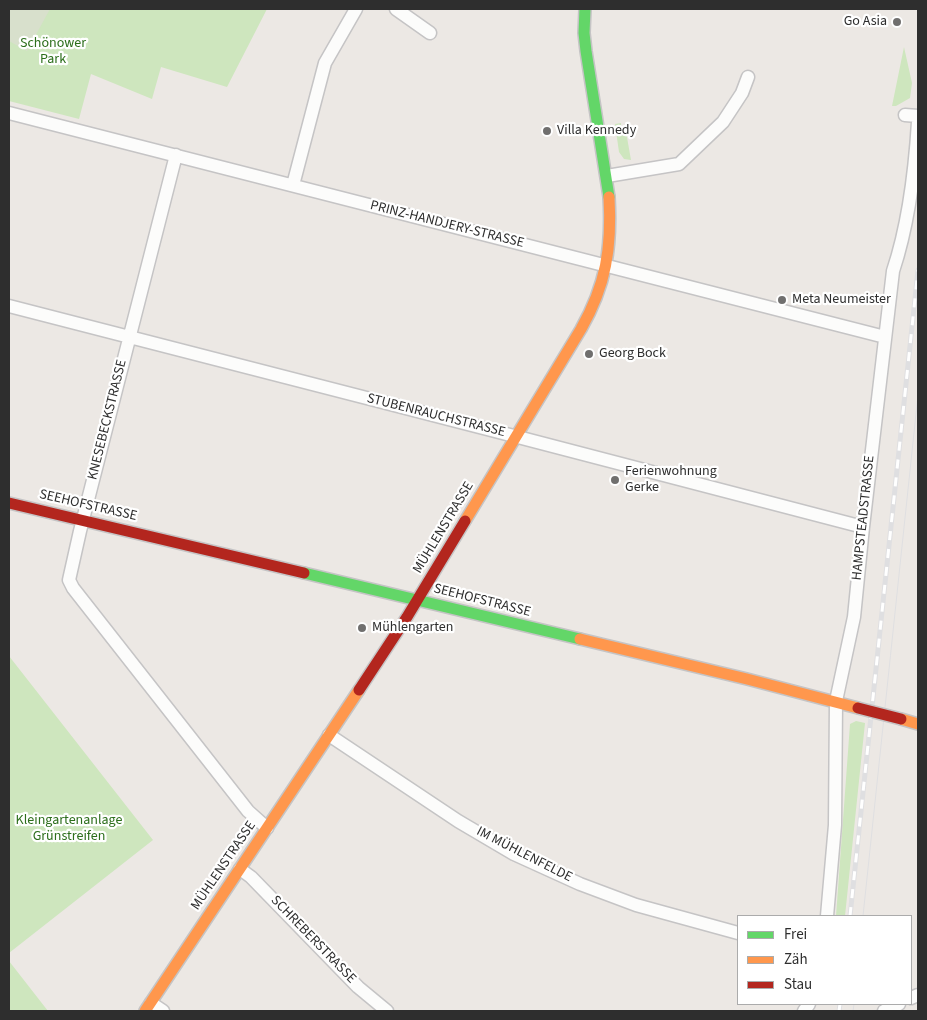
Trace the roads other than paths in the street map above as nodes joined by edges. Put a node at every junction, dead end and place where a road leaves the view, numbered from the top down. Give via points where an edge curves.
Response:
1 (356, 9) edge
2 (396, 9) edge
3 (585, 9) edge
4 (430, 33) dead end
5 (748, 77) dead end
6 (9, 112) edge
7 (905, 115) dead end
8 (918, 116) edge
9 (918, 122) edge
10 (176, 155) junction
11 (607, 176) junction
12 (293, 185) junction
13 (606, 266) junction
14 (9, 306) edge
15 (129, 337) junction
16 (885, 337) junction
17 (516, 436) junction
18 (9, 503) edge
19 (82, 520) junction
20 (863, 528) junction
21 (418, 600) junction
22 (836, 701) junction
23 (918, 724) edge
24 (329, 735) junction
25 (267, 828) junction
26 (240, 869) junction
27 (826, 915) edge
28 (737, 933) edge
29 (897, 1005) edge
30 (148, 1007) edge
31 (163, 1011) edge
32 (387, 1011) edge
33 (884, 1011) edge

1 - 12 street via 325,63
2 - 4 street
3 - 11 street, MÜHLENSTRASSE via 586,51
5 - 11 street via 742,93 723,122 679,164
6 - 10 street, PRINZ-HANDJERY-STRASSE
7 - 8 street
9 - 16 street, HAMPSTEADSTRASSE via 916,161 900,250 893,271
10 - 12 street, PRINZ-HANDJERY-STRASSE
10 - 15 street, KNESEBECKSTRASSE
11 - 13 street, MÜHLENSTRASSE via 611,227
12 - 13 street, PRINZ-HANDJERY-STRASSE
13 - 16 street, PRINZ-HANDJERY-STRASSE
13 - 17 street, MÜHLENSTRASSE via 602,286 585,322
14 - 15 street, STUBENRAUCHSTRASSE
15 - 17 street, STUBENRAUCHSTRASSE
15 - 19 street, KNESEBECKSTRASSE
16 - 20 street, HAMPSTEADSTRASSE
17 - 20 street, STUBENRAUCHSTRASSE
17 - 21 street, MÜHLENSTRASSE
18 - 19 street, SEEHOFSTRASSE
19 - 21 street, SEEHOFSTRASSE
19 - 25 street, KNESEBECKSTRASSE via 69,574 70,583 248,811
20 - 22 street, HAMPSTEADSTRASSE via 854,617
21 - 22 street, SEEHOFSTRASSE
21 - 24 street, MÜHLENSTRASSE
22 - 23 street, SEEHOFSTRASSE, bridge
22 - 27 street, HAMPSTEADSTRASSE via 835,825
24 - 25 street, MÜHLENSTRASSE
24 - 28 street, IM MÜHLENFELDE via 458,821 514,854 636,905
25 - 26 street, MÜHLENSTRASSE
26 - 30 street, MÜHLENSTRASSE
26 - 32 street, SCHREBERSTRASSE via 252,877 358,987
29 - 33 street
30 - 31 street

